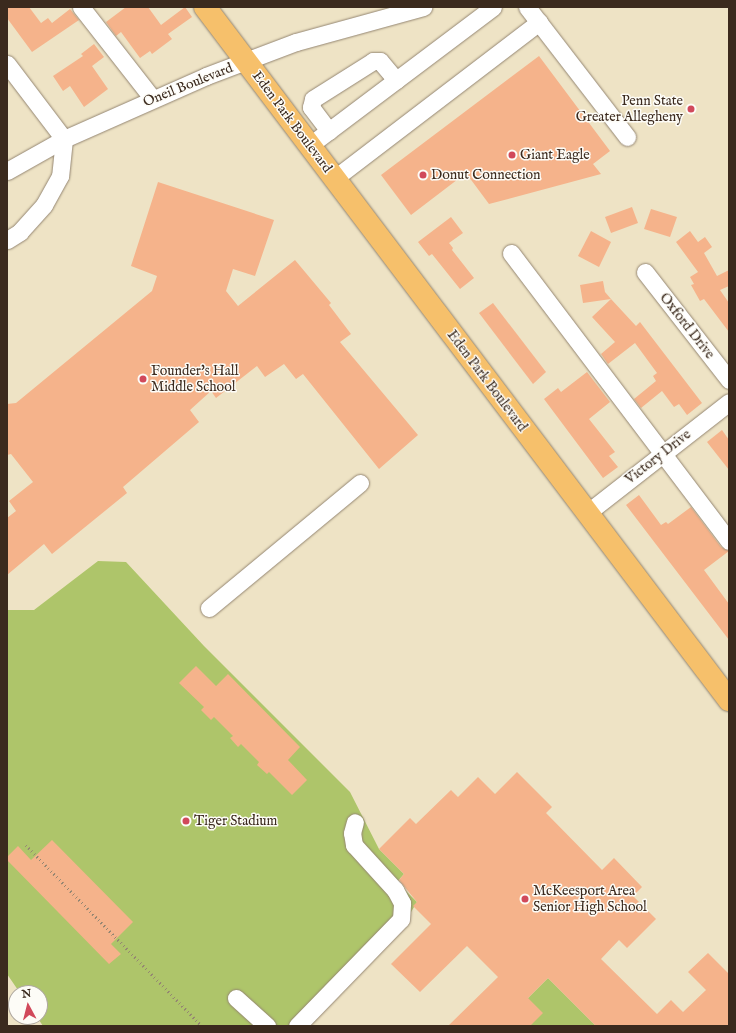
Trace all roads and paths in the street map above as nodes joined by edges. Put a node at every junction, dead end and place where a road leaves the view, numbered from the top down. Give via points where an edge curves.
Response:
1 (81, 7) edge
2 (205, 7) edge
3 (423, 7) edge
4 (493, 7) edge
5 (527, 7) edge
6 (539, 22) junction
7 (246, 62) junction
8 (7, 64) edge
9 (396, 80) junction
10 (152, 98) junction
11 (329, 131) junction
12 (627, 137) dead end
13 (64, 139) junction
14 (310, 145) junction
15 (7, 171) edge
16 (335, 178) junction
17 (7, 240) edge
18 (511, 253) dead end
19 (645, 272) dead end
20 (729, 380) edge
21 (729, 402) edge
22 (663, 453) junction
23 (360, 483) dead end
24 (587, 513) junction
25 (729, 541) edge
26 (209, 608) dead end
27 (729, 700) edge
28 (355, 822) dead end
29 (26, 845) dead end
30 (236, 998) dead end
31 (202, 1026) edge
32 (266, 1026) edge
33 (297, 1026) edge

1 - 10 street
2 - 7 main road, Eden Park Boulevard
3 - 7 street, Oneil Boulevard via 296,42
4 - 9 street
5 - 6 street
6 - 12 street
6 - 16 street
7 - 10 street, Oneil Boulevard
7 - 14 main road, Eden Park Boulevard
8 - 13 street
9 - 11 street
9 - 11 street via 380,61 373,61 313,99 311,107
10 - 13 street, Oneil Boulevard
11 - 14 street
13 - 15 street, Oneil Boulevard
13 - 17 street via 60,176 44,205 20,232
14 - 16 main road, Eden Park Boulevard
16 - 24 main road, Eden Park Boulevard
18 - 22 street
19 - 20 street, Oxford Drive
21 - 22 street, Victory Drive
22 - 24 street, Victory Drive
22 - 25 street
23 - 26 street
24 - 27 main road, Eden Park Boulevard
28 - 33 street via 352,833 354,845 394,890 402,903 400,919
29 - 31 path
30 - 32 street

